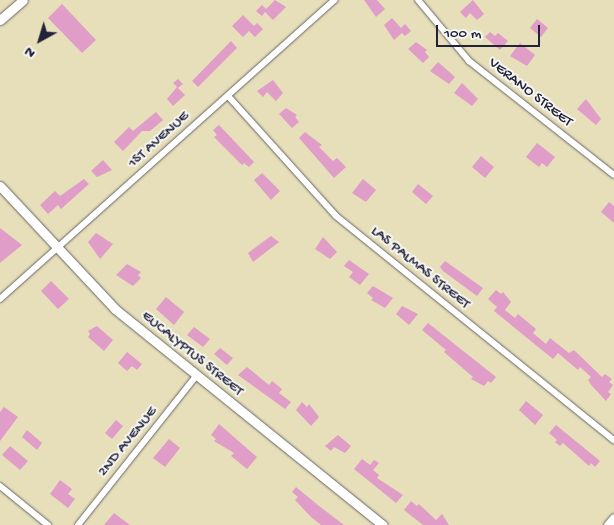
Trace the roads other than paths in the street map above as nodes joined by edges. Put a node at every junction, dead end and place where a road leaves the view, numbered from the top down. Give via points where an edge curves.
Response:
1 (23, 0) edge
2 (335, 0) edge
3 (418, 0) edge
4 (0, 20) edge
5 (228, 96) junction
6 (614, 175) edge
7 (0, 186) edge
8 (56, 249) junction
9 (0, 298) edge
10 (197, 376) junction
11 (614, 440) edge
12 (0, 486) edge
13 (614, 518) edge
14 (48, 525) edge
15 (78, 525) edge
16 (383, 525) edge
17 (608, 525) edge

1 - 4 main road
2 - 5 street, 1ST AVENUE
3 - 6 street, VERANO STREET via 469,61
5 - 8 street, 1ST AVENUE
5 - 11 street, LAS PALMAS STREET via 336,216
7 - 8 main road, EUCALYPTUS STREET
8 - 9 street, 1ST AVENUE
8 - 10 main road, EUCALYPTUS STREET via 104,300
10 - 15 street, 2ND AVENUE
10 - 16 main road, EUCALYPTUS STREET
12 - 14 street
13 - 17 main road

